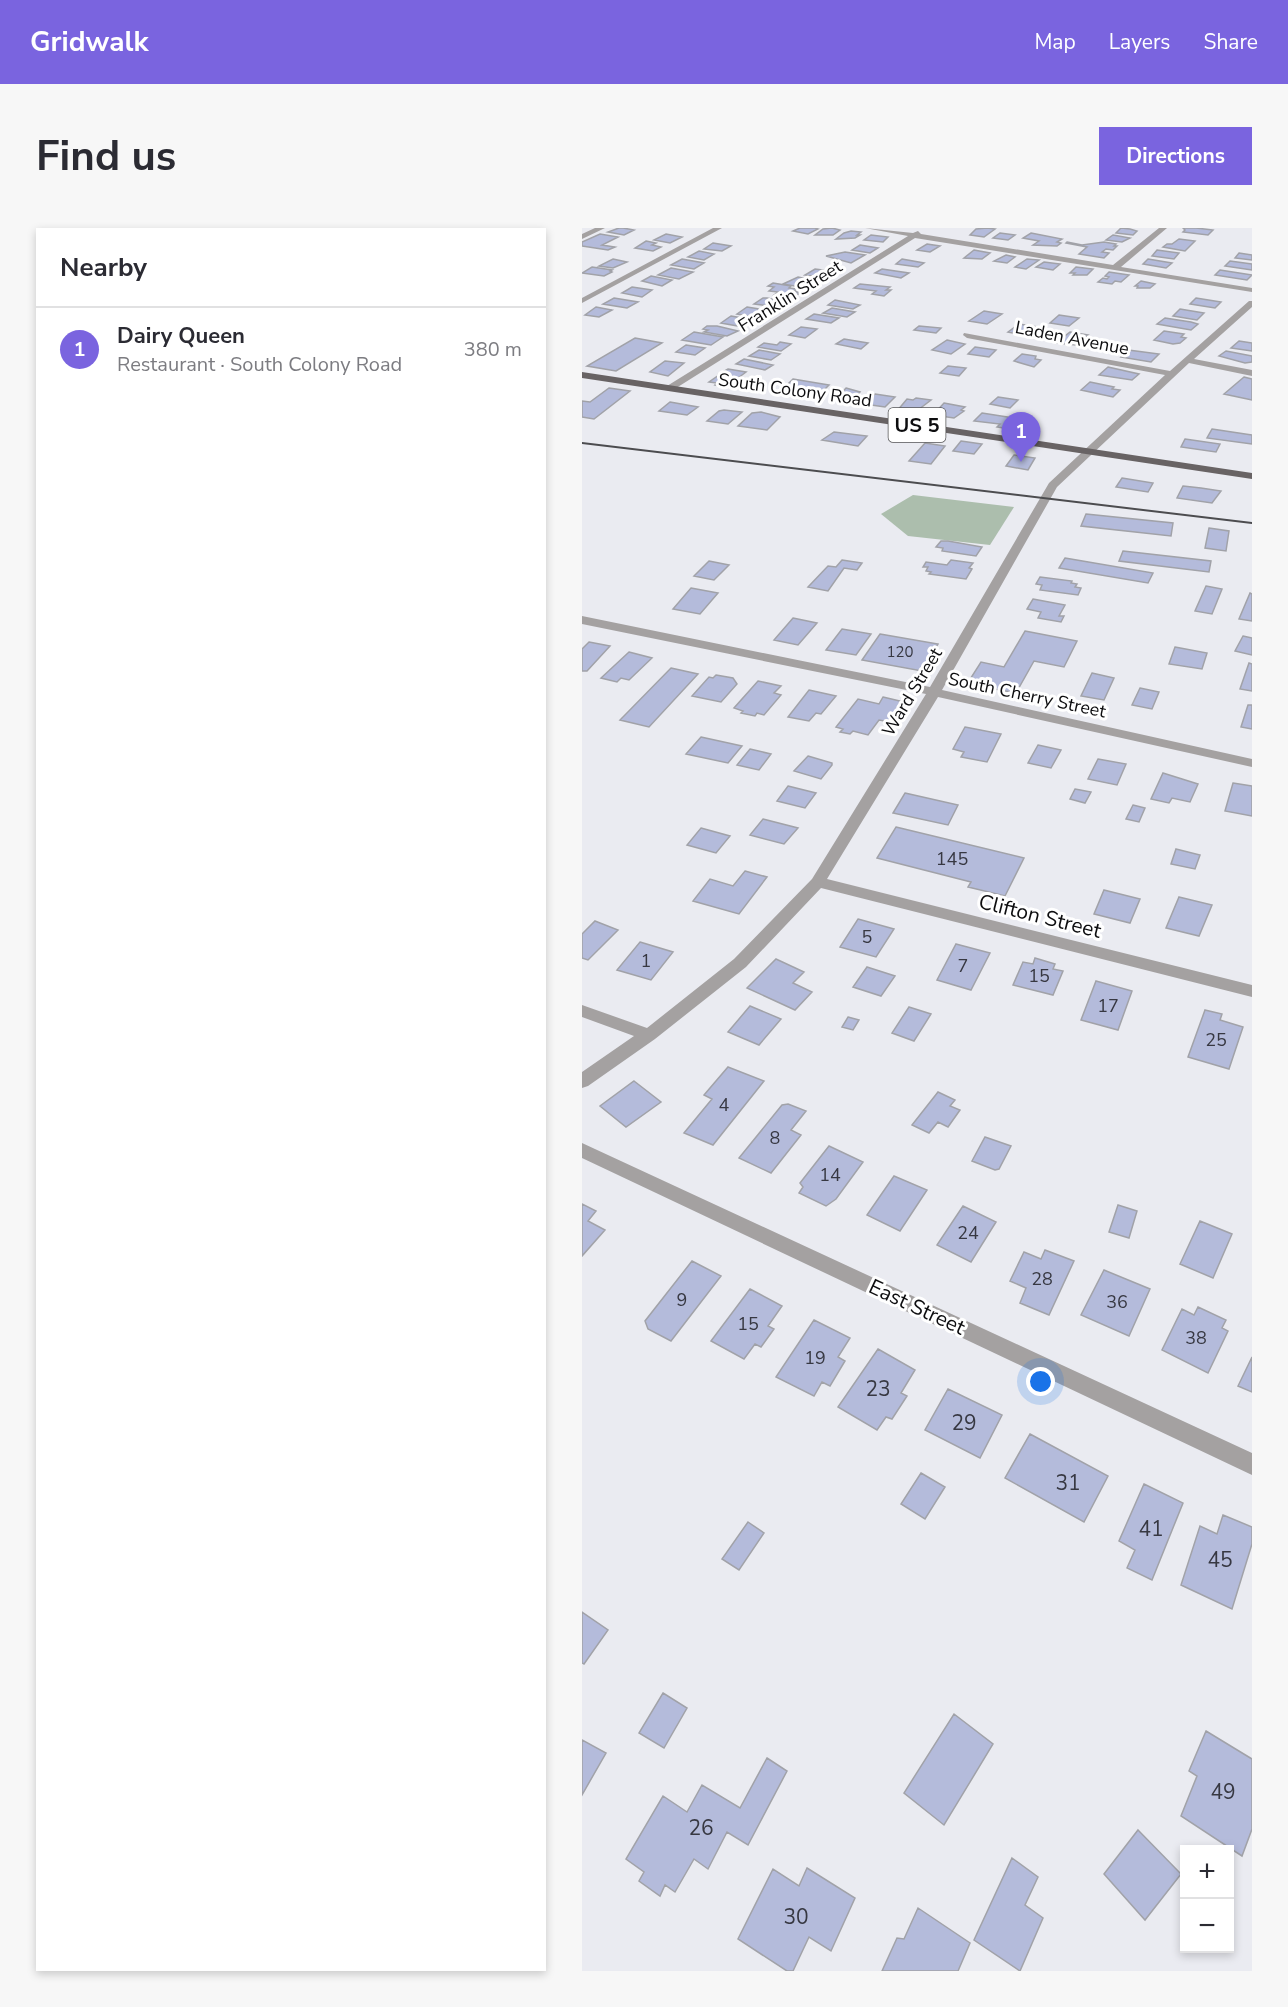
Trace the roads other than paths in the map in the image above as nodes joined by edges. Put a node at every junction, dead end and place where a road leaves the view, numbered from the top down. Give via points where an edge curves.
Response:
1 (601, 228) edge
2 (718, 228) edge
3 (869, 228) edge
4 (926, 228) edge
5 (1163, 228) edge
6 (914, 235) junction
7 (582, 237) edge
8 (1116, 267) junction
9 (1252, 290) edge
10 (582, 301) edge
11 (1252, 303) edge
12 (967, 335) dead end
13 (1186, 360) junction
14 (1252, 373) edge
15 (1171, 374) junction
16 (582, 375) edge
17 (670, 388) junction
18 (1086, 450) junction
19 (1252, 476) edge
20 (582, 621) edge
21 (934, 693) junction
22 (1252, 763) edge
23 (818, 882) junction
24 (1252, 991) edge
25 (582, 1011) edge
26 (649, 1035) junction
27 (582, 1080) edge
28 (582, 1150) edge
29 (1252, 1464) edge

1 - 7 street
2 - 10 street
3 - 6 street
4 - 6 street, Franklin Street
5 - 8 street
6 - 8 street
6 - 17 street, Franklin Street
8 - 9 street
11 - 13 street, Ward Street
12 - 15 street, Laden Avenue
13 - 14 street
13 - 15 street, Ward Street
15 - 18 street, Ward Street
16 - 17 main road, South Colony Road / US 5
17 - 18 main road, South Colony Road / US 5
18 - 19 main road, South Colony Road / US 5
18 - 21 street, Ward Street via 1053,485
20 - 21 street, South Cherry Street
21 - 22 street, South Cherry Street
21 - 23 street, Ward Street
23 - 24 street, Clifton Street
23 - 26 street, Ward Street via 740,963
25 - 26 street
26 - 27 street, Ward Street
28 - 29 street, East Street

